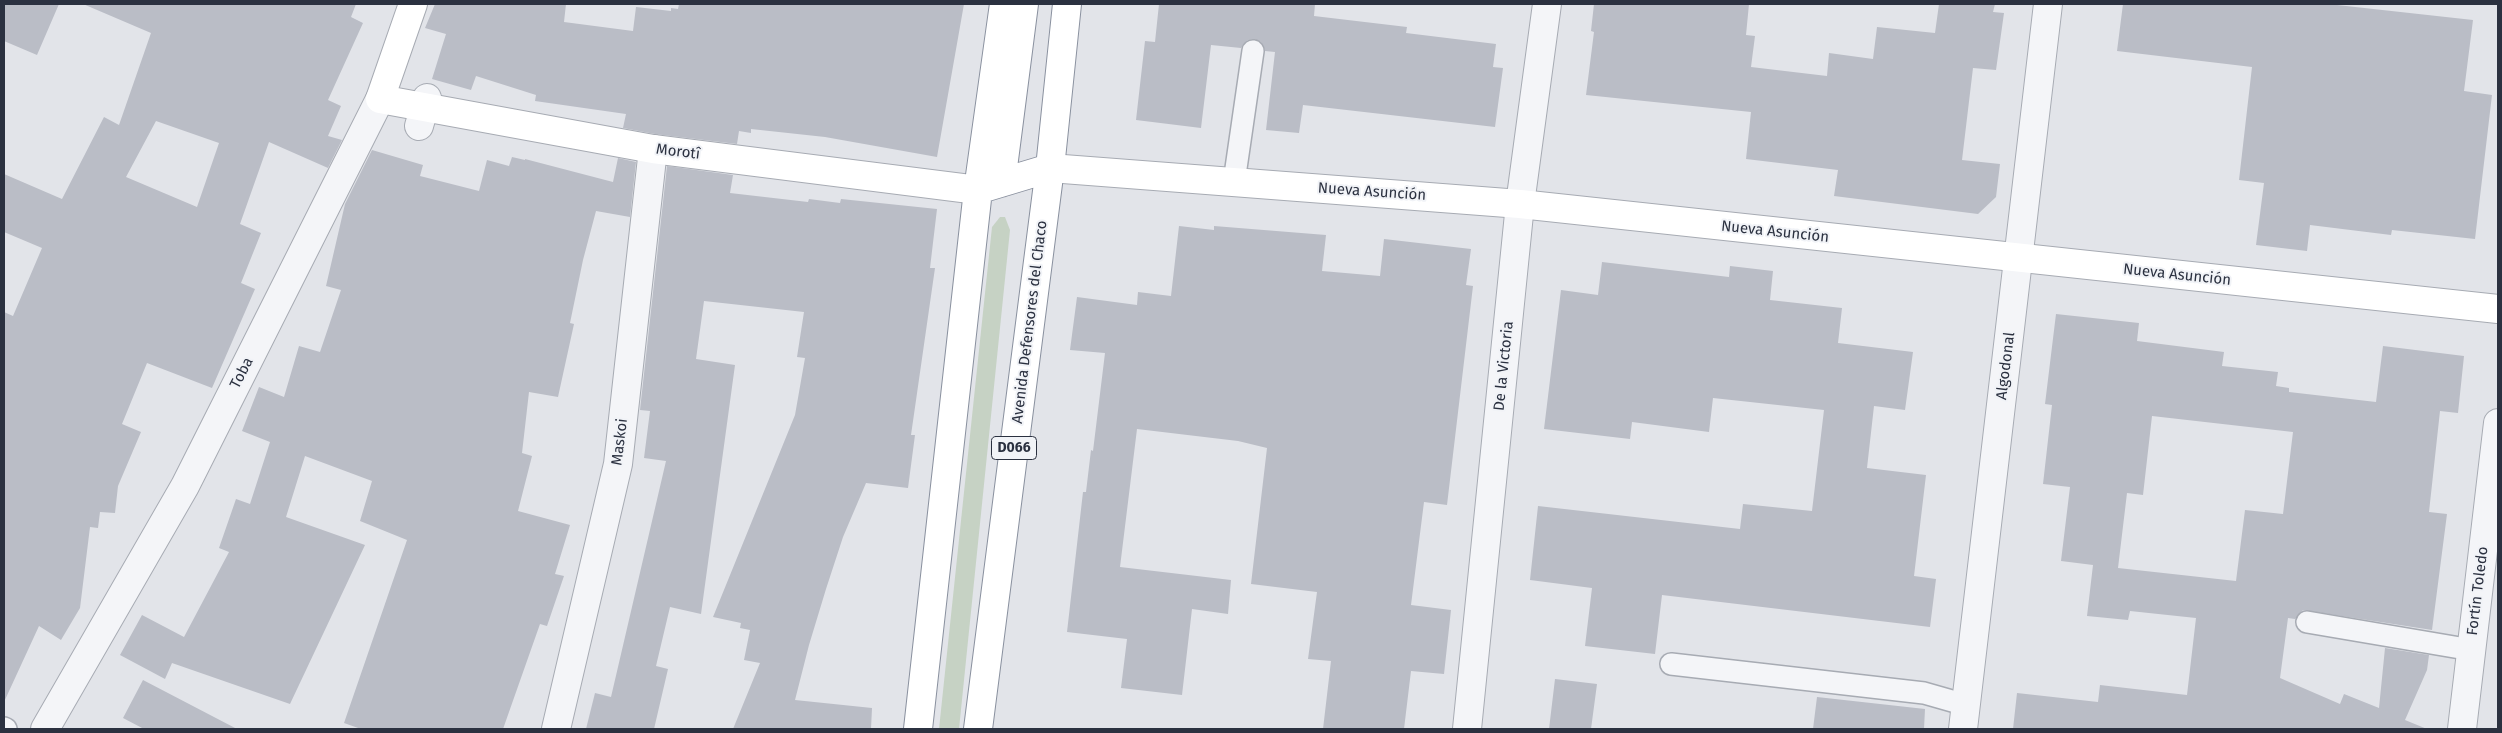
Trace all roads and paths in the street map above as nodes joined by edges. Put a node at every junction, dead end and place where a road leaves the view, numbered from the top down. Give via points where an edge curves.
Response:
1 (414, 4) edge
2 (1004, 4) edge
3 (1024, 4) edge
4 (1067, 4) edge
5 (1547, 4) edge
6 (2048, 4) edge
7 (1253, 51) dead end
8 (380, 99) junction
9 (653, 149) junction
10 (1050, 168) junction
11 (1234, 182) junction
12 (990, 187) junction
13 (1520, 204) junction
14 (2018, 259) junction
15 (2498, 309) edge
16 (2498, 423) edge
17 (2307, 622) dead end
18 (2472, 650) junction
19 (1671, 664) dead end
20 (1965, 717) edge
21 (45, 729) edge
22 (556, 729) edge
23 (918, 729) edge
24 (978, 729) edge
25 (1466, 729) edge
26 (2462, 729) edge

1 - 8 main road, Toba
2 - 12 main road
3 - 12 main road
4 - 10 main road, Avenida Defensores del Chaco / D066
5 - 13 street, De la Victoria
6 - 14 street, Algodonal
7 - 11 lane
8 - 9 main road, Morotî via 424,110
8 - 21 street, Toba via 185,486
9 - 12 main road, Morotî
9 - 22 street, Maskoi via 618,464
10 - 11 main road, Nueva Asunción
10 - 12 main road
10 - 24 main road, Avenida Defensores del Chaco / D066
11 - 13 main road, Nueva Asunción
12 - 23 main road
13 - 14 main road, Nueva Asunción
13 - 25 street, De la Victoria
14 - 15 main road, Nueva Asunción
14 - 20 street, Algodonal
16 - 18 street, Fortín Toledo
17 - 18 lane
18 - 26 street, Fortín Toledo
19 - 20 lane via 1924,693

